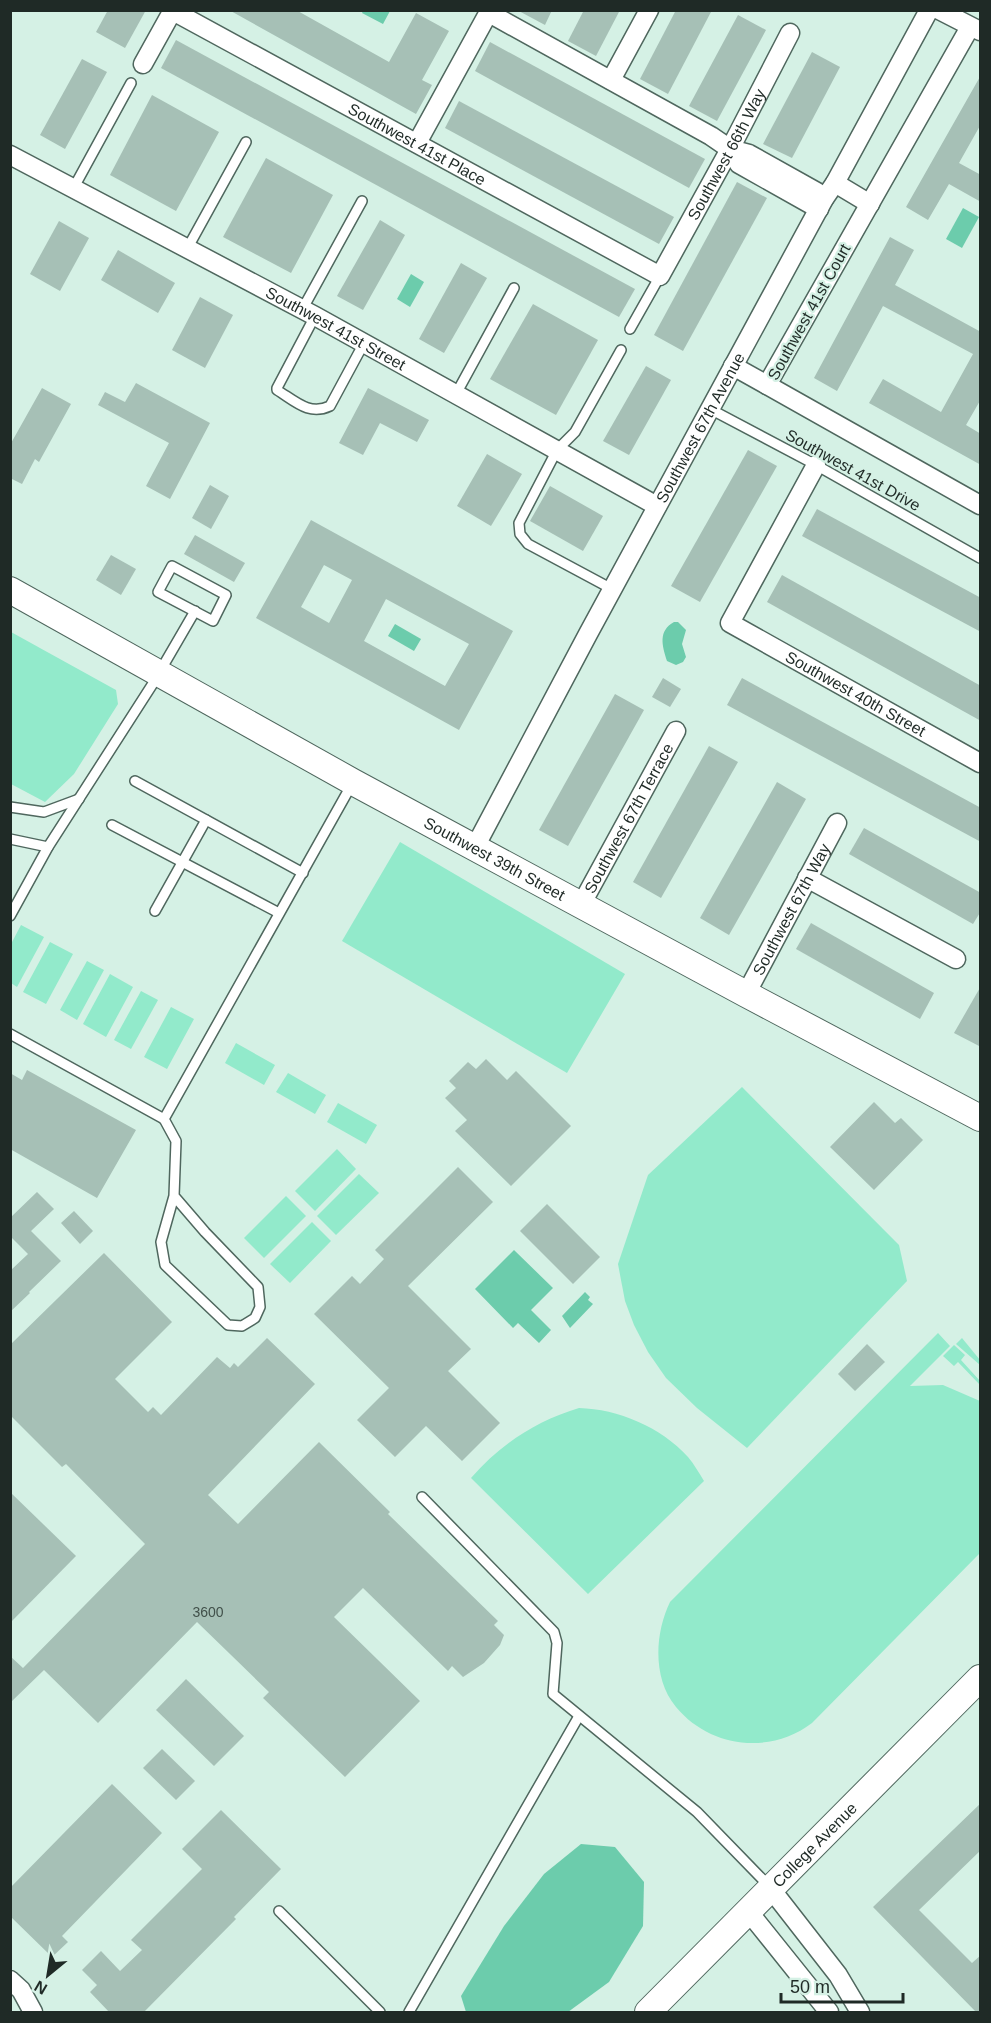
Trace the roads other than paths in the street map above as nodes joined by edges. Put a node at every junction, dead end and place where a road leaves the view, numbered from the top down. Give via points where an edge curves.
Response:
1 (649, 10) edge
2 (929, 10) edge
3 (939, 10) edge
4 (173, 11) edge
5 (489, 12) edge
6 (975, 29) edge
7 (790, 33) dead end
8 (143, 64) dead end
9 (610, 80) junction
10 (131, 83) dead end
11 (246, 142) dead end
12 (417, 143) junction
13 (730, 149) junction
14 (10, 155) edge
15 (835, 183) junction
16 (73, 189) junction
17 (362, 201) dead end
18 (821, 204) junction
19 (870, 204) junction
20 (187, 249) junction
21 (660, 276) junction
22 (514, 288) dead end
23 (309, 313) junction
24 (630, 329) dead end
25 (364, 343) junction
26 (621, 350) dead end
27 (734, 366) junction
28 (767, 385) junction
29 (456, 394) junction
30 (710, 410) junction
31 (557, 450) junction
32 (816, 465) junction
33 (981, 505) edge
34 (657, 506) junction
35 (981, 558) edge
36 (612, 589) junction
37 (10, 590) edge
38 (195, 611) junction
39 (158, 674) junction
40 (676, 731) dead end
41 (981, 763) edge
42 (135, 781) dead end
43 (353, 782) junction
44 (80, 799) junction
45 (10, 807) edge
46 (206, 820) junction
47 (837, 823) dead end
48 (112, 825) dead end
49 (10, 839) edge
50 (48, 847) junction
51 (475, 847) junction
52 (182, 862) junction
53 (303, 873) junction
54 (807, 878) junction
55 (581, 905) junction
56 (155, 911) dead end
57 (279, 913) junction
58 (10, 916) edge
59 (956, 959) dead end
60 (746, 994) junction
61 (10, 1034) edge
62 (981, 1118) edge
63 (164, 1119) junction
64 (174, 1196) junction
65 (422, 1497) dead end
66 (981, 1678) edge
67 (579, 1716) junction
68 (771, 1888) junction
69 (279, 1911) dead end
70 (748, 1911) junction
71 (10, 1980) edge
72 (858, 2012) edge
73 (33, 2013) edge
74 (380, 2013) edge
75 (409, 2013) edge
76 (648, 2013) edge
77 (829, 2013) edge

1 - 9 street
2 - 15 street, Southwest 67th Avenue
3 - 6 street, Southwest 41st Court
4 - 8 street
4 - 12 street, Southwest 41st Place
5 - 9 street
5 - 12 street
6 - 19 street, Southwest 41st Court
7 - 13 street, Southwest 66th Way
9 - 13 street
10 - 16 lane
11 - 20 lane
12 - 21 street, Southwest 41st Place
13 - 18 street via 739,164
13 - 21 street, Southwest 66th Way
14 - 16 street, Southwest 41st Street
15 - 18 street, Southwest 67th Avenue
15 - 19 street
16 - 20 street, Southwest 41st Street
17 - 23 lane
18 - 27 street, Southwest 67th Avenue
19 - 28 street, Southwest 41st Court
20 - 23 street, Southwest 41st Street
21 - 24 lane
22 - 29 lane
23 - 25 street, Southwest 41st Street
23 - 25 lane via 277,390 311,410 330,406
25 - 29 street, Southwest 41st Street
26 - 31 lane via 575,432
27 - 28 street
27 - 30 street, Southwest 67th Avenue
28 - 33 street, Southwest 41st Court
29 - 31 street, Southwest 41st Street
30 - 32 lane, Southwest 41st Drive
30 - 34 street, Southwest 67th Avenue
31 - 34 street, Southwest 41st Street
31 - 36 lane via 519,523 520,534 528,544
32 - 35 lane, Southwest 41st Drive
32 - 41 street, Southwest 40th Street via 730,623
34 - 36 street, Southwest 67th Avenue
36 - 51 street, Southwest 67th Avenue
37 - 39 street, Southwest 39th Street
38 - 38 lane via 158,592 171,566 226,596 213,621
38 - 39 lane
39 - 43 street, Southwest 39th Street
39 - 44 lane
40 - 55 street, Southwest 67th Terrace
42 - 46 lane
43 - 51 street, Southwest 39th Street
43 - 53 lane
44 - 45 lane via 44,812
44 - 50 lane
46 - 52 lane
46 - 53 lane
47 - 54 street, Southwest 67th Way
48 - 52 lane
49 - 50 lane
50 - 58 lane
51 - 55 street, Southwest 39th Street
52 - 56 lane
52 - 57 lane
53 - 57 lane
54 - 59 street
54 - 60 street, Southwest 67th Way
55 - 60 street, Southwest 39th Street
57 - 63 lane
60 - 62 street, Southwest 39th Street
61 - 63 lane
63 - 64 lane via 176,1142
64 - 64 lane via 161,1242 165,1265 228,1325 242,1326 255,1318 260,1307 258,1287
65 - 67 lane via 554,1632 557,1643 553,1694
66 - 68 street, College Avenue
67 - 68 lane via 697,1812
67 - 75 lane
68 - 70 street, College Avenue
68 - 72 street via 838,1975
69 - 74 lane
70 - 76 street, College Avenue
70 - 77 street
71 - 73 street via 21,1990

